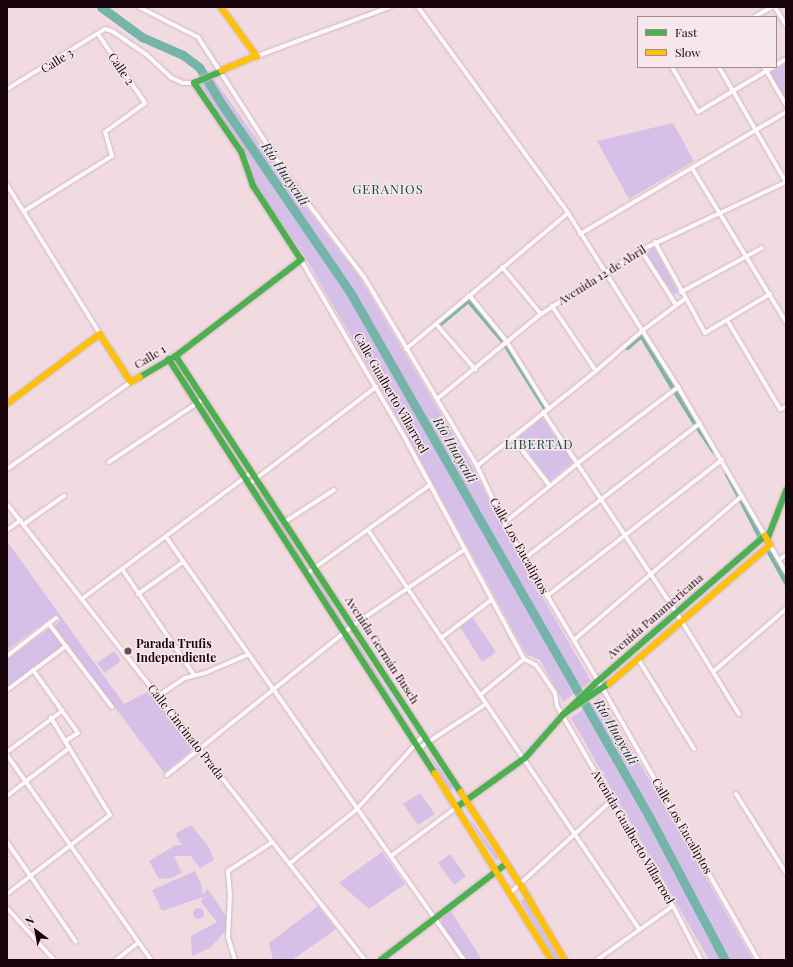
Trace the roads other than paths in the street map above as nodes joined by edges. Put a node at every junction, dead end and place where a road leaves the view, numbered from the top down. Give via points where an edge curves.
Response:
1 (138, 7) edge
2 (221, 7) edge
3 (390, 7) edge
4 (418, 7) edge
5 (773, 7) edge
6 (756, 16) edge
7 (786, 25) edge
8 (98, 34) junction
9 (257, 56) junction
10 (786, 59) edge
11 (777, 64) edge
12 (673, 68) edge
13 (720, 68) edge
14 (765, 69) edge
15 (222, 71) junction
16 (194, 83) junction
17 (7, 89) edge
18 (732, 91) junction
19 (786, 105) edge
20 (786, 112) edge
21 (754, 130) junction
22 (692, 168) junction
23 (786, 182) edge
24 (7, 186) edge
25 (12, 193) junction
26 (7, 197) edge
27 (24, 211) junction
28 (720, 212) junction
29 (568, 213) junction
30 (580, 234) junction
31 (655, 242) junction
32 (762, 248) dead end
33 (641, 250) junction
34 (748, 257) junction
35 (302, 260) junction
36 (502, 267) junction
37 (605, 273) junction
38 (681, 292) junction
39 (770, 294) junction
40 (469, 295) junction
41 (685, 299) junction
42 (676, 305) junction
43 (552, 306) junction
44 (541, 314) junction
45 (726, 320) junction
46 (786, 322) edge
47 (436, 324) junction
48 (642, 331) junction
49 (100, 334) junction
50 (507, 342) junction
51 (406, 349) junction
52 (176, 356) junction
53 (169, 359) junction
54 (474, 369) junction
55 (596, 371) junction
56 (131, 382) junction
57 (376, 387) junction
58 (678, 387) junction
59 (437, 399) junction
60 (200, 401) junction
61 (7, 404) edge
62 (786, 407) edge
63 (548, 408) junction
64 (543, 412) junction
65 (700, 423) junction
66 (512, 437) junction
67 (722, 460) junction
68 (110, 462) dead end
69 (578, 462) junction
70 (477, 466) junction
71 (7, 469) edge
72 (252, 472) junction
73 (246, 477) junction
74 (256, 478) junction
75 (249, 484) junction
76 (430, 485) junction
77 (550, 486) junction
78 (334, 490) dead end
79 (786, 492) edge
80 (64, 496) dead end
81 (741, 496) junction
82 (602, 499) junction
83 (7, 504) edge
84 (21, 520) junction
85 (286, 521) junction
86 (504, 523) junction
87 (24, 524) junction
88 (7, 530) edge
89 (368, 530) junction
90 (626, 536) junction
91 (166, 537) junction
92 (768, 540) junction
93 (464, 550) junction
94 (786, 555) edge
95 (525, 558) junction
96 (779, 560) junction
97 (183, 562) junction
98 (316, 567) junction
99 (122, 569) junction
100 (306, 574) junction
101 (651, 574) junction
102 (786, 574) edge
103 (407, 588) junction
104 (138, 594) junction
105 (547, 596) junction
106 (83, 598) junction
107 (491, 600) junction
108 (786, 609) edge
109 (676, 612) junction
110 (56, 618) dead end
111 (682, 621) junction
112 (49, 624) junction
113 (352, 626) junction
114 (344, 632) junction
115 (441, 638) junction
116 (574, 640) junction
117 (66, 646) junction
118 (247, 655) junction
119 (7, 656) edge
120 (638, 658) junction
121 (524, 659) junction
122 (33, 670) junction
123 (713, 672) junction
124 (194, 675) junction
125 (598, 680) junction
126 (603, 689) junction
127 (7, 690) edge
128 (273, 691) junction
129 (480, 695) junction
130 (158, 696) junction
131 (583, 698) junction
132 (486, 704) junction
133 (112, 707) dead end
134 (62, 711) junction
135 (739, 714) dead end
136 (563, 715) junction
137 (51, 718) junction
138 (424, 735) junction
139 (65, 741) junction
140 (416, 742) junction
141 (428, 742) junction
142 (69, 748) junction
143 (419, 748) junction
144 (694, 749) dead end
145 (199, 750) junction
146 (7, 752) edge
147 (7, 755) edge
148 (524, 758) junction
149 (167, 775) dead end
150 (26, 782) junction
151 (736, 794) dead end
152 (7, 796) edge
153 (612, 800) junction
154 (466, 801) junction
155 (457, 807) junction
156 (356, 810) junction
157 (575, 834) junction
158 (7, 842) edge
159 (271, 843) junction
160 (71, 847) junction
161 (391, 856) junction
162 (289, 864) junction
163 (506, 864) junction
164 (497, 870) junction
165 (786, 874) edge
166 (31, 876) junction
167 (520, 885) junction
168 (511, 892) junction
169 (7, 894) edge
170 (673, 906) junction
171 (7, 908) edge
172 (435, 918) junction
173 (639, 929) junction
174 (76, 942) dead end
175 (138, 943) junction
176 (54, 960) edge
177 (116, 960) edge
178 (151, 960) edge
179 (235, 960) edge
180 (365, 960) edge
181 (381, 960) edge
182 (464, 960) edge
183 (552, 960) edge
184 (565, 960) edge
185 (597, 960) edge
186 (701, 960) edge
187 (758, 960) edge

1 - 15 street, Calle Los Eucaliptos via 198,37
2 - 9 main road
3 - 9 street
4 - 29 street
5 - 6 street
5 - 7 street
8 - 16 street, Calle 3 via 105,30 112,31 147,55 172,78 182,83
8 - 17 street, Calle 3
8 - 27 street, Calle 2 via 145,103 105,132 112,156
9 - 15 main road
10 - 11 street
12 - 18 street via 698,112
13 - 18 street
14 - 18 street
14 - 19 street
15 - 16 main road
15 - 51 street, Calle Los Eucaliptos via 288,177 364,277
16 - 35 main road, Calle Gualberto Villarroel via 241,152 253,186
18 - 21 street
20 - 21 street
21 - 22 street
21 - 23 street
22 - 28 street
22 - 30 street
23 - 28 street, Avenida 12 de Abril
24 - 25 street
25 - 26 street
25 - 27 street
27 - 49 street
28 - 31 street, Avenida 12 de Abril
28 - 34 street
29 - 30 street
29 - 36 street
30 - 37 street
31 - 33 street, Avenida 12 de Abril
31 - 38 street
32 - 34 street
33 - 37 street, Avenida 12 de Abril
33 - 42 street
34 - 38 street
34 - 39 street
35 - 52 main road, Calle 1
35 - 57 street, Calle Gualberto Villarroel
36 - 40 street
36 - 44 street
37 - 43 street, Avenida 12 de Abril
37 - 48 street
38 - 41 street
39 - 45 street
39 - 46 street
40 - 47 street
40 - 50 street
41 - 42 street
41 - 45 street via 705,333
42 - 48 street
43 - 44 street, Avenida 12 de Abril
43 - 55 street
44 - 50 street, Avenida 12 de Abril
45 - 62 street via 780,409
47 - 51 street
47 - 54 street
48 - 55 street
48 - 58 street
49 - 56 main road
49 - 61 main road
50 - 54 street, Avenida 12 de Abril
50 - 63 street
51 - 59 street, Calle Los Eucaliptos
52 - 53 main road, Calle 1
52 - 60 main road, Avenida Germán Busch
53 - 56 main road, Calle 1
53 - 60 main road, Avenida Germán Busch
54 - 59 street, Avenida 12 de Abril
55 - 63 street
56 - 71 street, Calle 1
57 - 74 street
57 - 76 street, Calle Gualberto Villarroel
58 - 65 street
58 - 69 street
59 - 70 street, Calle Los Eucaliptos
60 - 68 street
60 - 72 main road, Avenida Germán Busch
60 - 73 main road, Avenida Germán Busch
63 - 64 street
64 - 66 street
64 - 69 street
65 - 67 street
65 - 82 street
66 - 70 street
66 - 77 street
67 - 81 street
67 - 90 street
69 - 77 street
69 - 82 street
70 - 86 street, Calle Los Eucaliptos
72 - 73 street
72 - 74 main road, Avenida Germán Busch
73 - 75 main road, Avenida Germán Busch
73 - 91 street
74 - 75 street
74 - 85 main road, Avenida Germán Busch
75 - 100 main road, Avenida Germán Busch
76 - 89 street
76 - 93 street, Calle Gualberto Villarroel
77 - 86 street
78 - 85 street
79 - 92 main road, Avenida Panamericana
80 - 87 street
81 - 92 street
81 - 101 street
82 - 90 street
82 - 95 street
83 - 84 street, Calle Cincinato Prada
84 - 87 street, Calle Cincinato Prada
84 - 88 street
85 - 98 main road, Avenida Germán Busch
86 - 95 street, Calle Los Eucaliptos
87 - 106 street, Calle Cincinato Prada
89 - 98 street
89 - 103 street
90 - 101 street
90 - 105 street
91 - 97 street
91 - 99 street
92 - 96 street
92 - 109 main road, Avenida Panamericana
92 - 111 main road, Avenida Panamericana
93 - 103 street
93 - 107 street, Calle Gualberto Villarroel
94 - 96 street
95 - 105 street, Calle Los Eucaliptos
96 - 102 street
97 - 104 street
97 - 118 street
98 - 100 street
98 - 113 main road, Avenida Germán Busch
99 - 104 street
99 - 106 street
100 - 114 main road, Avenida Germán Busch
101 - 109 street
101 - 116 street
103 - 113 street
103 - 115 street
104 - 124 street
105 - 116 street, Calle Los Eucaliptos
106 - 130 street, Calle Cincinato Prada
107 - 115 street
107 - 121 street, Calle Gualberto Villarroel
108 - 123 street
109 - 111 street
109 - 125 main road, Avenida Panamericana
110 - 112 street
111 - 120 main road, Avenida Panamericana
111 - 123 street
112 - 117 street
112 - 119 street
113 - 114 street
113 - 138 main road, Avenida Germán Busch
114 - 128 street
114 - 140 main road, Avenida Germán Busch
115 - 129 street
116 - 125 street, Calle Los Eucaliptos
117 - 122 street
117 - 133 street
118 - 124 street
118 - 128 street
120 - 126 main road, Avenida Panamericana
120 - 144 street
121 - 129 street
121 - 136 street, Calle Gualberto Villarroel via 536,665 555,693
122 - 127 street
122 - 134 street
123 - 135 street
124 - 130 street
125 - 126 street, Calle Los Eucaliptos
125 - 131 main road, Avenida Panamericana
126 - 131 main road, Avenida Panamericana
126 - 187 street, Calle Los Eucaliptos
128 - 145 street
128 - 156 street
129 - 132 street
130 - 145 street, Calle Cincinato Prada
131 - 136 main road, Avenida Panamericana
132 - 141 street
132 - 148 street
134 - 137 street
134 - 139 street via 78,733
136 - 148 main road, Avenida Panamericana
136 - 153 street, Avenida Gualberto Villarroel
137 - 139 street
137 - 146 street
138 - 140 street
138 - 141 main road, Avenida Germán Busch
139 - 142 street
140 - 143 main road, Avenida Germán Busch
140 - 156 street
141 - 143 street
141 - 154 main road, Avenida Germán Busch
142 - 150 street
142 - 160 street via 110,816
143 - 155 main road, Avenida Germán Busch
145 - 149 street
145 - 159 street, Calle Cincinato Prada
147 - 150 street
148 - 154 main road, Avenida Panamericana
148 - 157 street
150 - 152 street
150 - 160 street
151 - 165 street
153 - 157 street
153 - 170 street, Avenida Gualberto Villarroel
154 - 155 main road, Avenida Panamericana
154 - 163 main road, Avenida Germán Busch
155 - 161 street, Avenida Panamericana
155 - 164 main road, Avenida Germán Busch
156 - 161 street
156 - 162 street
157 - 167 street
157 - 173 street
158 - 166 street
159 - 162 street, Calle Cincinato Prada
159 - 179 street via 228,871 228,937
160 - 166 street
160 - 175 street
161 - 172 street
162 - 180 street, Calle Cincinato Prada
163 - 164 main road
163 - 167 main road, Avenida Germán Busch
164 - 168 main road, Avenida Germán Busch
164 - 172 main road
166 - 169 street
166 - 174 street
167 - 168 street
167 - 184 main road, Avenida Germán Busch
168 - 183 main road, Avenida Germán Busch
170 - 173 street
170 - 186 street, Avenida Gualberto Villarroel
171 - 176 street
172 - 181 main road
172 - 182 street
173 - 185 street
175 - 177 street
175 - 178 street

